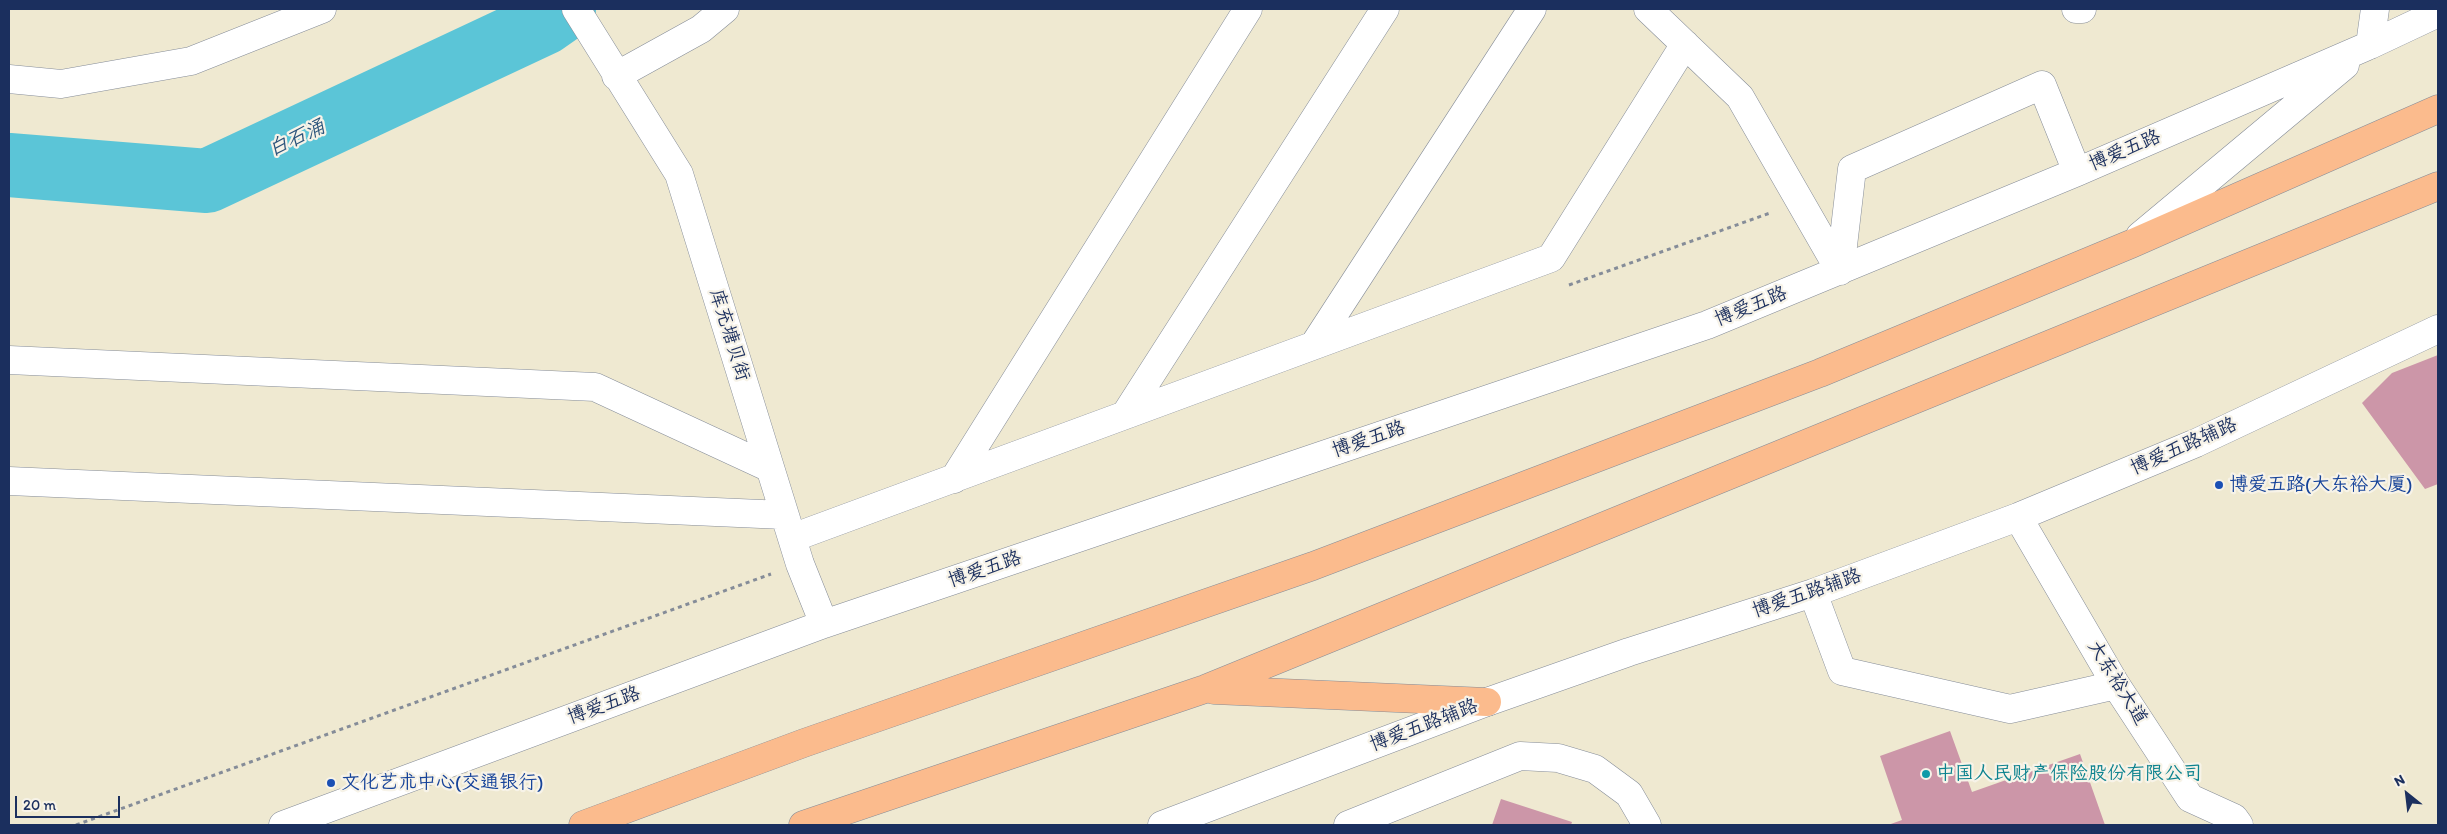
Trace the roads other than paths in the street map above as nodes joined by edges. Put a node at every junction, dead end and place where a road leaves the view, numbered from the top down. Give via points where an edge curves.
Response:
1 (322, 9) edge
2 (576, 9) edge
3 (725, 9) edge
4 (1248, 9) edge
5 (1385, 9) edge
6 (1532, 9) edge
7 (1648, 9) edge
8 (2076, 9) edge
9 (2082, 9) edge
10 (2375, 9) edge
11 (2438, 13) edge
12 (1685, 44) junction
13 (2370, 45) junction
14 (611, 68) junction
15 (9, 79) edge
16 (2438, 109) edge
17 (2077, 172) junction
18 (2438, 186) edge
19 (2131, 244) junction
20 (1840, 271) junction
21 (2438, 329) edge
22 (1314, 345) junction
23 (9, 360) edge
24 (1125, 415) junction
25 (770, 468) junction
26 (954, 479) junction
27 (9, 481) edge
28 (2018, 517) junction
29 (788, 526) junction
30 (1814, 593) junction
31 (824, 624) junction
32 (2116, 685) junction
33 (1205, 689) junction
34 (1487, 702) junction
35 (283, 825) edge
36 (583, 825) edge
37 (803, 825) edge
38 (1162, 825) edge
39 (1348, 825) edge
40 (1647, 825) edge
41 (2238, 825) edge

1 - 15 street via 191,61 61,84
2 - 14 street, 库充塘贝街
3 - 14 street via 701,29
4 - 26 street
5 - 24 street
6 - 22 street
7 - 12 street
8 - 9 street
10 - 13 street
11 - 13 street, 博爱五路
12 - 20 street via 1740,97
12 - 22 street via 1551,258
13 - 17 street, 博爱五路
13 - 19 street
14 - 25 street, 库充塘贝街 via 679,174
16 - 19 highway
17 - 20 street, 博爱五路
17 - 20 street via 2042,85 1852,169
18 - 33 highway
19 - 36 highway via 1820,373 1313,566 804,743
20 - 31 street, 博爱五路 via 1707,325
21 - 28 street, 博爱五路辅路 via 2196,443
22 - 24 street
23 - 25 street via 596,388
24 - 26 street
25 - 29 street, 库充塘贝街
26 - 29 street
27 - 29 street
28 - 30 street, 博爱五路辅路
28 - 32 street, 大东裕大道
29 - 31 street, 库充塘贝街
30 - 32 street via 1842,671 2010,709
30 - 34 street, 博爱五路辅路 via 1629,652
31 - 35 street, 博爱五路
32 - 41 street, 大东裕大道 via 2190,798 2234,818
33 - 34 highway
33 - 37 highway
34 - 38 street, 博爱五路辅路
39 - 40 street via 1520,756 1558,758 1595,769 1629,794

